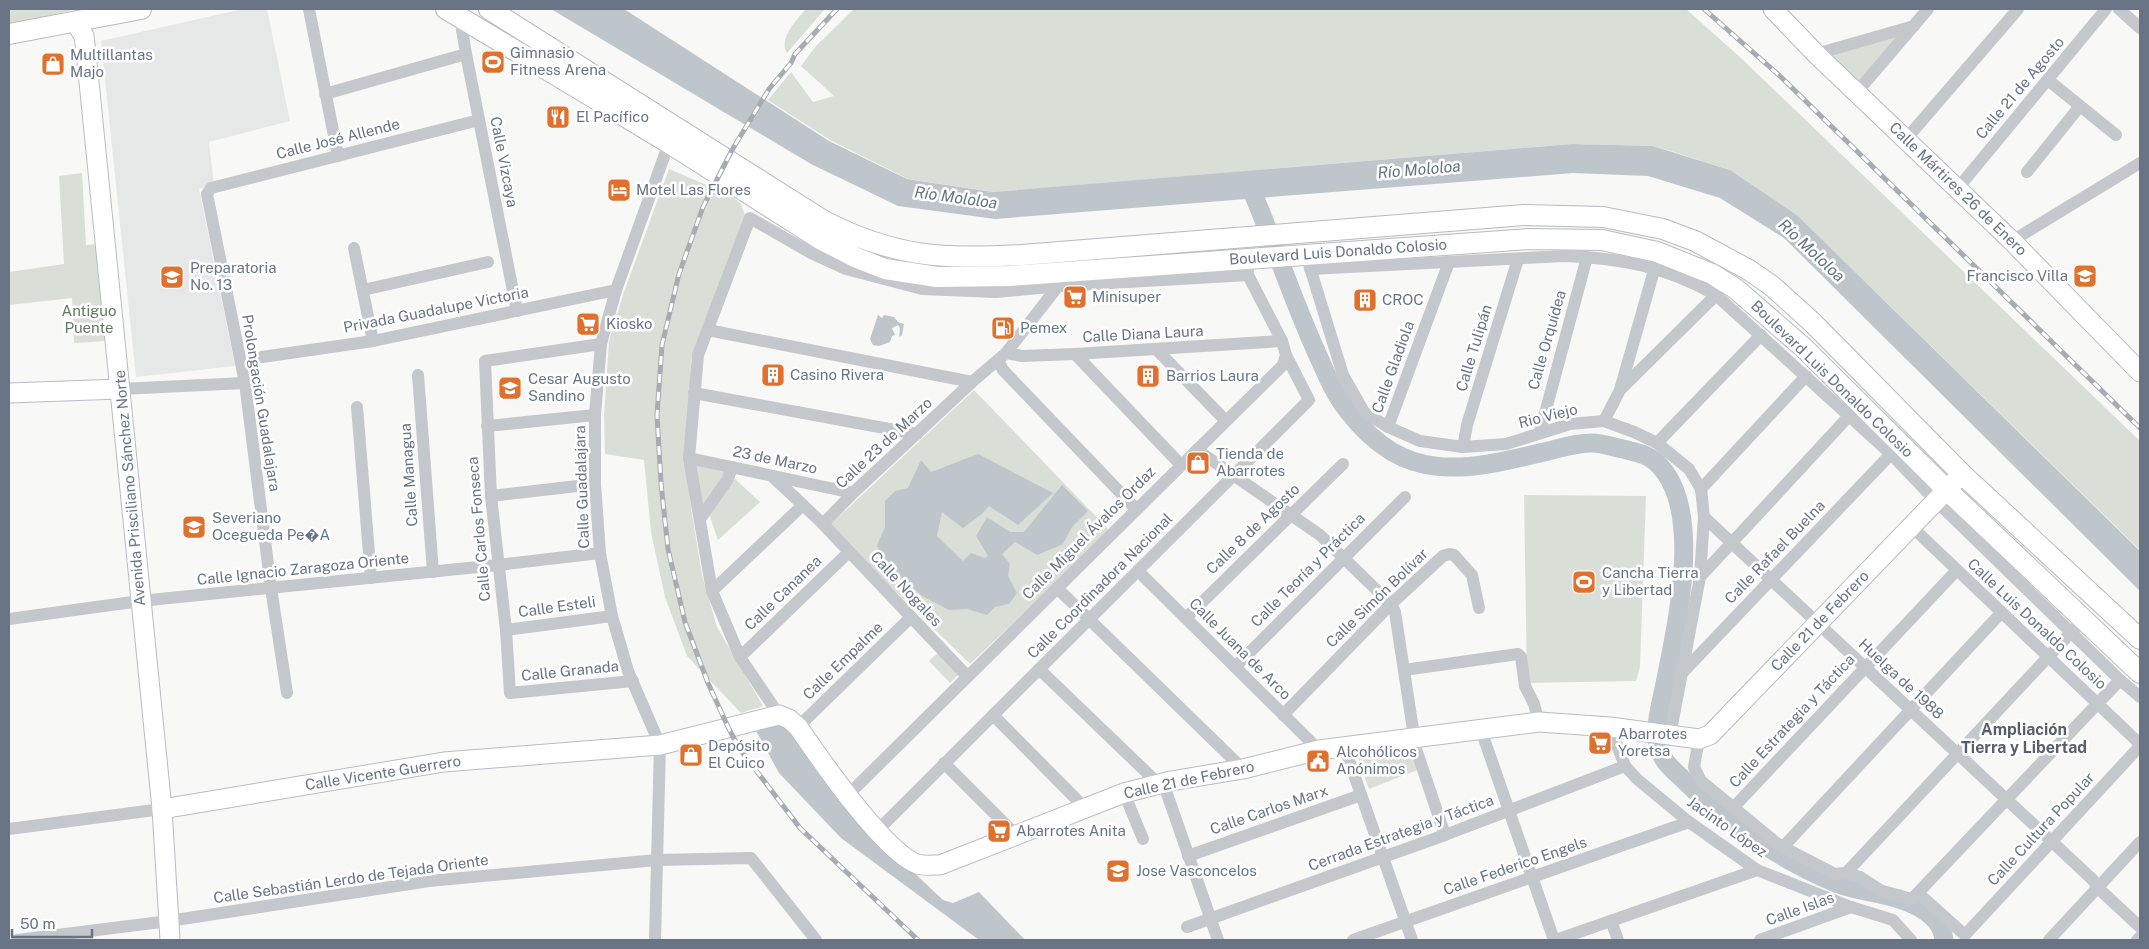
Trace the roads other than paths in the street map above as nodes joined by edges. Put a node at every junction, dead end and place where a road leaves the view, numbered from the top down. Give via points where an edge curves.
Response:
1 (141, 9) edge
2 (309, 9) edge
3 (446, 9) edge
4 (489, 9) edge
5 (1773, 9) edge
6 (1928, 9) edge
7 (2018, 9) edge
8 (2106, 9) edge
9 (2119, 9) edge
10 (81, 16) edge
11 (467, 21) junction
12 (1914, 26) junction
13 (2140, 28) edge
14 (9, 34) edge
15 (466, 54) junction
16 (1816, 54) junction
17 (2048, 80) junction
18 (1857, 92) junction
19 (325, 94) junction
20 (2080, 106) junction
21 (479, 120) junction
22 (2116, 135) dead end
23 (676, 136) junction
24 (1907, 138) junction
25 (338, 156) junction
26 (2140, 163) edge
27 (2027, 172) dead end
28 (1958, 188) junction
29 (207, 194) joint
30 (2012, 241) junction
31 (1462, 243) junction
32 (354, 248) dead end
33 (1076, 251) junction
34 (1587, 257) junction
35 (1518, 259) junction
36 (1306, 260) junction
37 (488, 262) dead end
38 (1449, 262) junction
39 (1432, 263) junction
40 (1250, 264) junction
41 (1655, 268) junction
42 (1063, 279) junction
43 (1010, 284) junction
44 (363, 290) junction
45 (616, 290) junction
46 (1716, 295) junction
47 (516, 311) junction
48 (708, 330) junction
49 (1761, 336) junction
50 (373, 341) junction
51 (1282, 341) junction
52 (601, 344) junction
53 (1157, 350) junction
54 (1075, 354) junction
55 (1286, 355) junction
56 (262, 357) dead end
57 (1002, 357) junction
58 (2140, 372) edge
59 (418, 375) dead end
60 (1806, 376) junction
61 (972, 382) junction
62 (244, 383) junction
63 (120, 389) junction
64 (1620, 390) junction
65 (694, 392) junction
66 (9, 393) edge
67 (357, 408) dead end
68 (595, 415) junction
69 (1849, 416) junction
70 (1226, 421) junction
71 (1604, 421) junction
72 (487, 426) junction
73 (1388, 427) junction
74 (1540, 432) junction
75 (917, 434) junction
76 (1658, 443) junction
77 (1463, 447) junction
78 (1197, 450) junction
79 (1891, 454) junction
80 (689, 458) junction
81 (1343, 464) dead end
82 (1181, 465) junction
83 (732, 467) junction
84 (1962, 474) junction
85 (1234, 476) junction
86 (774, 478) junction
87 (595, 484) junction
88 (1701, 489) junction
89 (853, 493) junction
90 (1942, 495) junction
91 (491, 496) junction
92 (1405, 497) dead end
93 (803, 505) junction
94 (1136, 509) junction
95 (1291, 515) junction
96 (1704, 517) junction
97 (700, 519) junction
98 (823, 524) junction
99 (1912, 527) junction
100 (1732, 543) junction
101 (849, 552) junction
102 (600, 553) junction
103 (1344, 558) junction
104 (498, 565) junction
105 (1957, 570) junction
106 (1138, 571) junction
107 (433, 572) junction
108 (1700, 577) junction
109 (371, 578) junction
110 (1771, 580) junction
111 (271, 588) junction
112 (1056, 588) junction
113 (712, 591) junction
114 (140, 601) junction
115 (1391, 604) junction
116 (1479, 608) dead end
117 (2002, 613) junction
118 (612, 616) junction
119 (910, 618) junction
120 (1186, 618) junction
121 (9, 619) edge
122 (1089, 620) junction
123 (1818, 624) junction
124 (2077, 626) junction
125 (506, 630) junction
126 (2140, 639) edge
127 (740, 657) junction
128 (2048, 657) junction
129 (1235, 667) junction
130 (1865, 668) junction
131 (1039, 669) junction
132 (1404, 670) junction
133 (1682, 673) junction
134 (2140, 673) edge
135 (967, 676) junction
136 (2120, 680) junction
137 (632, 681) junction
138 (286, 692) dead end
139 (510, 693) joint
140 (2140, 697) edge
141 (2097, 703) junction
142 (1911, 710) junction
143 (779, 715) junction
144 (993, 715) junction
145 (1283, 715) junction
146 (1539, 722) junction
147 (798, 727) junction
148 (1610, 727) junction
149 (1481, 730) junction
150 (1667, 736) junction
151 (1414, 739) junction
152 (1699, 739) junction
153 (660, 744) junction
154 (2140, 745) edge
155 (1344, 746) junction
156 (1319, 750) junction
157 (1957, 754) junction
158 (944, 763) junction
159 (1625, 766) junction
160 (1243, 769) junction
161 (1160, 784) junction
162 (1124, 793) junction
163 (848, 795) junction
164 (1361, 795) junction
165 (2007, 800) junction
166 (1733, 808) junction
167 (162, 809) junction
168 (1086, 809) junction
169 (1509, 811) junction
170 (1689, 822) junction
171 (9, 829) edge
172 (877, 831) junction
173 (1445, 834) junction
174 (1016, 836) junction
175 (1143, 839) dead end
176 (2052, 842) junction
177 (2140, 842) edge
178 (1784, 847) junction
179 (1188, 856) junction
180 (1383, 857) junction
181 (657, 860) junction
182 (1757, 870) junction
183 (1846, 873) junction
184 (1532, 877) junction
185 (2098, 888) junction
186 (1918, 893) junction
187 (1852, 907) junction
188 (1210, 918) junction
189 (1611, 920) junction
190 (169, 921) junction
191 (1406, 922) junction
192 (1186, 927) dead end
193 (2140, 927) edge
194 (2140, 937) edge
195 (17, 940) edge
196 (170, 940) edge
197 (655, 940) edge
198 (816, 940) edge
199 (1218, 940) edge
200 (1352, 940) edge
201 (1412, 940) edge
202 (1555, 940) edge
203 (1618, 940) edge
204 (1760, 940) edge
205 (1912, 940) edge
206 (2049, 940) edge
207 (2137, 940) edge

1 - 10 main road
2 - 19 street
3 - 11 main road, Boulevard Luis Donaldo Colosio
4 - 23 main road, Boulevard Luis Donaldo Colosio
5 - 16 street, Calle Mártires 26 de Enero
6 - 12 street
7 - 24 street
8 - 17 street, Calle 21 de Agosto
9 - 13 street
10 - 14 main road
10 - 63 street, Avenida Prisciliano Sánchez Norte
11 - 15 street, Calle Vizcaya via 462,30
11 - 23 main road, Boulevard Luis Donaldo Colosio
12 - 16 street
12 - 18 street
15 - 19 street
15 - 21 street, Calle Vizcaya
16 - 18 street, Calle Mártires 26 de Enero
17 - 20 street
17 - 28 street, Calle 21 de Agosto
18 - 24 street, Calle Mártires 26 de Enero
19 - 25 street
20 - 22 street
20 - 27 street
21 - 25 street, Calle José Allende
21 - 47 street, Calle Vizcaya
23 - 33 main road, Boulevard Luis Donaldo Colosio via 824,221 874,243 939,257
23 - 43 main road, Boulevard Luis Donaldo Colosio via 820,240 857,258 886,269 937,278
23 - 45 street, Calle Guadalajara
24 - 28 street, Calle Mártires 26 de Enero
25 - 29 street, Calle José Allende via 211,188
26 - 30 street
28 - 30 street, Calle Mártires 26 de Enero
29 - 62 street, Prolongación Guadalajara
30 - 58 street, Calle Mártires 26 de Enero
31 - 36 main road, Boulevard Luis Donaldo Colosio
31 - 39 street
31 - 90 main road, Boulevard Luis Donaldo Colosio via 1529,239 1602,240 1657,252 1712,274 1756,304 1804,348
32 - 44 street
33 - 43 main road via 1061,259 1020,264
33 - 84 main road, Boulevard Luis Donaldo Colosio via 1524,215 1604,217 1663,229 1723,254 1772,286 1813,323
34 - 35 street, Boulevard Luis Donaldo Colosio
34 - 41 street, Boulevard Luis Donaldo Colosio
34 - 74 street, Calle Orquídea
35 - 38 street, Boulevard Luis Donaldo Colosio
35 - 77 street, Calle Tulipán
36 - 39 street, Boulevard Luis Donaldo Colosio
36 - 40 main road, Boulevard Luis Donaldo Colosio
36 - 73 street, Rio Viejo via 1343,375 1364,412
37 - 44 street
38 - 39 street, Boulevard Luis Donaldo Colosio
38 - 73 street, Calle Gladiola
40 - 42 main road, Boulevard Luis Donaldo Colosio
40 - 51 street
41 - 46 street, Boulevard Luis Donaldo Colosio via 1689,280
41 - 64 street
42 - 43 main road, Boulevard Luis Donaldo Colosio
42 - 57 street, Calle 23 de Marzo
43 - 48 street, Boulevard Luis Donaldo Colosio via 922,290 878,279 820,257 750,218
44 - 50 street
45 - 47 street, Privada Guadalupe Victoria
45 - 52 street, Calle Guadalajara
46 - 49 street, Boulevard Luis Donaldo Colosio
46 - 64 street
47 - 50 street, Privada Guadalupe Victoria
48 - 61 street
48 - 65 street via 698,355
49 - 60 street, Boulevard Luis Donaldo Colosio
49 - 76 street
50 - 56 street, Privada Guadalupe Victoria
51 - 53 street, Calle Diana Laura
51 - 55 street
52 - 68 street, Calle Guadalajara
52 - 72 street, Calle Carlos Fonseca via 485,361
53 - 54 street, Calle Diana Laura
53 - 70 street
54 - 57 street, Calle Diana Laura
54 - 82 street
55 - 70 street, Calle Miguel Ávalos Ordaz via 1283,365
55 - 85 street, Calle Coordinadora Nacional via 1309,400
57 - 61 street, Calle 23 de Marzo
57 - 94 street via 1003,370
59 - 107 street, Calle Managua
60 - 69 street, Boulevard Luis Donaldo Colosio
60 - 88 street
61 - 75 street, Calle 23 de Marzo
62 - 63 street
62 - 111 street, Prolongación Guadalajara
63 - 66 street
63 - 114 street, Avenida Prisciliano Sánchez Norte
64 - 71 street
65 - 75 street
65 - 80 street
67 - 109 street
68 - 72 street
68 - 87 street, Calle Guadalajara
69 - 79 street, Boulevard Luis Donaldo Colosio
69 - 100 street
70 - 78 street, Calle Miguel Ávalos Ordaz
71 - 74 street, Rio Viejo via 1570,424
71 - 76 street, Rio Viejo
72 - 91 street, Calle Carlos Fonseca
73 - 77 street, Rio Viejo via 1420,441
74 - 77 street, Rio Viejo via 1506,444
75 - 89 street, Calle 23 de Marzo
76 - 88 street, Rio Viejo via 1688,469
78 - 82 street, Calle Miguel Ávalos Ordaz
78 - 85 street
79 - 90 street, Boulevard Luis Donaldo Colosio
79 - 110 street, Calle Rafael Buelna
80 - 83 street, 23 de Marzo
80 - 97 street
81 - 95 street, Calle 8 de Agosto
82 - 94 street, Calle Miguel Ávalos Ordaz
83 - 86 street, 23 de Marzo
83 - 97 street via 728,479
84 - 90 street, Calle 21 de Febrero
84 - 126 main road, Boulevard Luis Donaldo Colosio
85 - 95 street
85 - 106 street, Calle Coordinadora Nacional
86 - 89 street, 23 de Marzo
86 - 93 street
87 - 91 street
87 - 102 street, Calle Guadalajara
88 - 96 street, Rio Viejo
89 - 98 street, Calle 23 de Marzo
90 - 99 street, Calle 21 de Febrero
90 - 124 main road, Boulevard Luis Donaldo Colosio
91 - 104 street, Calle Carlos Fonseca
92 - 103 street, Calle Teoría y Práctica
93 - 98 street
93 - 113 street
94 - 112 street, Calle Miguel Ávalos Ordaz
95 - 103 street via 1320,535
95 - 120 street, Calle 8 de Agosto
96 - 100 street, Huelga de 1988
96 - 108 street, Rio Viejo
97 - 113 street
98 - 101 street, Calle Nogales
99 - 105 street, Calle Luis Donaldo Colosio
99 - 123 street, Calle 21 de Febrero
100 - 108 street
100 - 110 street, Huelga de 1988
101 - 119 street, Calle Nogales
101 - 127 street, Calle Cananea
102 - 104 street, Calle Ignacio Zaragoza Oriente
102 - 118 street, Calle Guadalajara
103 - 115 street
103 - 129 street, Calle Teoría y Práctica
104 - 107 street, Calle Ignacio Zaragoza Oriente
104 - 125 street, Calle Carlos Fonseca
105 - 117 street, Calle Luis Donaldo Colosio
105 - 130 street, Calle Estrategia y Táctica
106 - 120 street, Calle Juana de Arco
106 - 122 street, Calle Coordinadora Nacional
107 - 109 street, Calle Ignacio Zaragoza Oriente
108 - 133 street, Rio Viejo
109 - 111 street, Calle Ignacio Zaragoza Oriente
110 - 123 street, Huelga de 1988
110 - 133 street, Calle Rafael Buelna
111 - 114 street, Calle Ignacio Zaragoza Oriente
111 - 138 street, Prolongación Guadalajara
112 - 122 street
112 - 135 street, Calle Miguel Ávalos Ordaz
113 - 127 street
114 - 121 street, Calle Ignacio Zaragoza Oriente
114 - 167 street, Avenida Prisciliano Sánchez Norte
115 - 116 street, Calle Simón Bolívar via 1449,554 1454,555 1472,575
115 - 132 street
115 - 145 street, Calle Simón Bolívar
117 - 128 street, Calle Luis Donaldo Colosio
117 - 142 street
118 - 125 street, Calle Esteli
118 - 137 street, Calle Guadalajara
119 - 135 street, Calle Nogales
119 - 147 street, Calle Empalme
120 - 129 street, Calle Juana de Arco
122 - 131 street, Calle Coordinadora Nacional
122 - 160 street
123 - 130 street, Huelga de 1988
123 - 152 street, Calle 21 de Febrero via 1710,735
124 - 128 street
124 - 134 main road, Boulevard Luis Donaldo Colosio
124 - 136 street, Boulevard Luis Donaldo Colosio
125 - 139 street, Calle Carlos Fonseca
127 - 143 street
128 - 141 street, Calle Luis Donaldo Colosio
128 - 157 street
129 - 145 street, Calle Juana de Arco
130 - 142 street, Huelga de 1988
130 - 166 street, Calle Estrategia y Táctica
131 - 144 street, Calle Coordinadora Nacional
131 - 161 street
132 - 146 street via 1518,654 1525,686
132 - 151 street
133 - 150 street, Rio Viejo
135 - 163 street, Calle Miguel Ávalos Ordaz
136 - 140 street, Boulevard Luis Donaldo Colosio
136 - 141 street
137 - 139 street, Calle Granada
137 - 153 street, Calle Guadalajara
141 - 154 street, Calle Luis Donaldo Colosio
141 - 165 street
142 - 157 street, Huelga de 1988
142 - 178 street
143 - 147 street, Calle 21 de Febrero
143 - 153 street, Calle Vicente Guerrero
144 - 158 street, Calle Coordinadora Nacional
144 - 168 street
145 - 156 street, Calle Juana de Arco
146 - 148 street, Calle 21 de Febrero
146 - 149 street, Calle 21 de Febrero
147 - 163 street, Calle 21 de Febrero
148 - 150 street, Calle 21 de Febrero
148 - 159 street, Jacinto López
149 - 151 street, Calle 21 de Febrero
149 - 169 street
150 - 152 street
151 - 155 street, Calle 21 de Febrero
151 - 173 street
152 - 166 street via 1694,767 1696,773
153 - 167 street, Calle Vicente Guerrero via 444,762
153 - 181 street, Calle Guadalajara
154 - 176 street, Calle Cultura Popular
155 - 156 street, Calle 21 de Febrero
155 - 164 street
156 - 160 street, Calle 21 de Febrero
157 - 165 street, Huelga de 1988
157 - 183 street
158 - 172 street, Calle Coordinadora Nacional
158 - 174 street
159 - 169 street, Cerrada Estrategia y Táctica
159 - 170 street, Jacinto López
160 - 161 street, Calle 21 de Febrero
161 - 162 street, Calle 21 de Febrero
161 - 179 street via 1166,791
162 - 168 street, Calle 21 de Febrero
162 - 175 street
163 - 172 street, Calle 21 de Febrero
164 - 179 street, Calle Carlos Marx
164 - 180 street
165 - 176 street, Huelga de 1988
165 - 186 street
166 - 178 street
167 - 171 street, Calle Vicente Guerrero
167 - 190 street, Avenida Prisciliano Sánchez Norte
168 - 174 street, Calle 21 de Febrero
169 - 173 street, Cerrada Estrategia y Táctica
169 - 184 street
170 - 182 street, Jacinto López
170 - 184 street, Calle Federico Engels
172 - 174 street, Calle 21 de Febrero via 902,855 918,864 934,865
173 - 180 street, Cerrada Estrategia y Táctica
176 - 185 street, Huelga de 1988
176 - 186 street, Calle Cultura Popular via 1965,935
177 - 185 street
178 - 183 street via 1835,874
179 - 188 street
180 - 188 street, Cerrada Estrategia y Táctica
180 - 191 street
181 - 190 street, Calle Sebastián Lerdo de Tejada Oriente via 429,881
181 - 197 street, Calle Guadalajara
181 - 198 street, Calle Sebastián Lerdo de Tejada Oriente via 751,858
182 - 187 street, Jacinto López
182 - 189 street
183 - 186 street via 1860,877 1885,892 1912,899
184 - 191 street, Calle Federico Engels
184 - 202 street
185 - 193 street, Huelga de 1988
185 - 206 street
187 - 204 street, Calle Islas
187 - 205 street, Jacinto López via 1893,920
188 - 192 street, Cerrada Estrategia y Táctica
188 - 199 street
189 - 202 street
189 - 203 street
190 - 195 street, Calle Sebastián Lerdo de Tejada Oriente
190 - 196 street, Avenida Prisciliano Sánchez Norte
191 - 200 street, Calle Federico Engels
191 - 201 street
194 - 207 street

